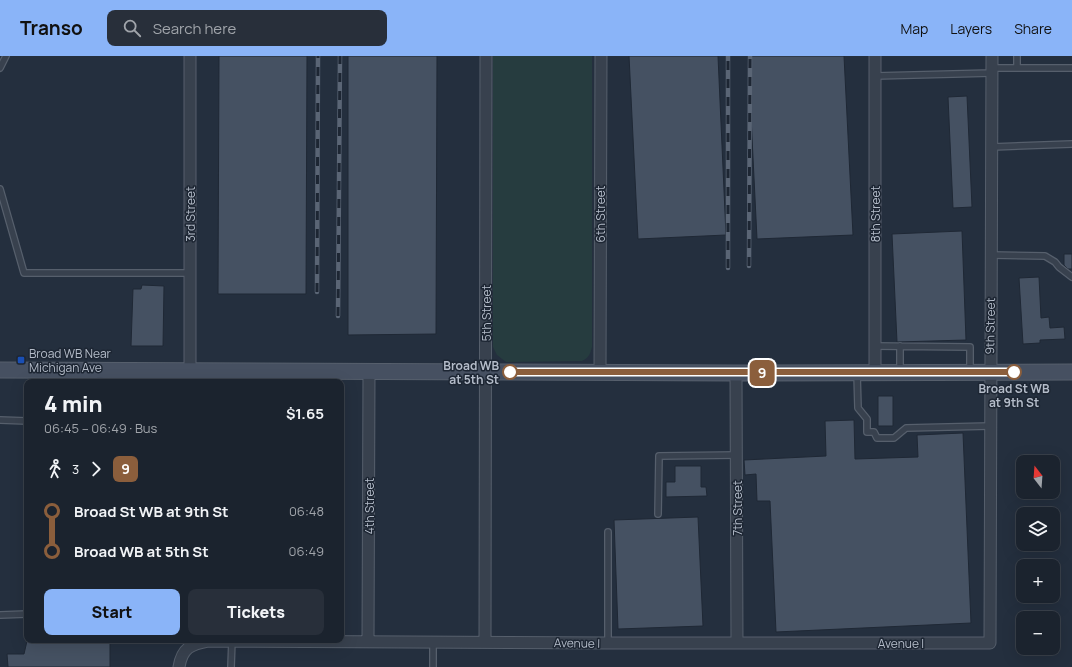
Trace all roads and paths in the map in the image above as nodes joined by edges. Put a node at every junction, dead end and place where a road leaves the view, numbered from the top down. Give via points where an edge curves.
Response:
1 (6, 56) edge
2 (190, 56) edge
3 (486, 56) edge
4 (601, 56) edge
5 (876, 56) edge
6 (992, 56) edge
7 (1017, 56) edge
8 (0, 68) edge
9 (1017, 68) junction
10 (1072, 68) edge
11 (992, 70) junction
12 (876, 76) junction
13 (1072, 144) edge
14 (992, 147) junction
15 (0, 189) edge
16 (991, 255) junction
17 (190, 273) junction
18 (1072, 277) edge
19 (874, 346) junction
20 (900, 346) junction
21 (0, 370) edge
22 (190, 371) junction
23 (369, 372) junction
24 (486, 372) junction
25 (600, 372) junction
26 (857, 372) junction
27 (874, 372) junction
28 (900, 372) junction
29 (970, 372) junction
30 (990, 372) junction
31 (1072, 372) edge
32 (736, 373) junction
33 (100, 376) edge
34 (232, 377) edge
35 (0, 420) edge
36 (24, 421) edge
37 (990, 426) junction
38 (737, 455) junction
39 (658, 514) dead end
40 (608, 532) dead end
41 (0, 614) edge
42 (24, 614) edge
43 (344, 641) edge
44 (368, 641) junction
45 (433, 641) junction
46 (485, 642) junction
47 (201, 643) edge
48 (232, 643) edge
49 (608, 643) junction
50 (737, 643) junction
51 (990, 643) joint
52 (179, 667) edge
53 (232, 667) edge
54 (433, 667) edge

1 - 8 lane
2 - 17 street, 3rd Street
3 - 24 street, 5th Street
4 - 25 street, 6th Street
5 - 12 street, 8th Street
6 - 11 street, 9th Street
7 - 9 lane
9 - 10 lane
9 - 11 lane
11 - 12 lane
11 - 14 street, 9th Street
12 - 19 street, 8th Street
13 - 14 lane
14 - 16 street, 9th Street
15 - 17 lane via 24,273
16 - 18 lane via 1045,256
16 - 30 street, 9th Street
17 - 22 street, 3rd Street
19 - 20 lane
19 - 27 street, 8th Street
20 - 28 lane
20 - 29 lane via 970,347
21 - 33 street
22 - 33 street
22 - 34 street
23 - 24 street
23 - 34 street
23 - 44 street, 4th Street
24 - 25 street
24 - 46 street, 5th Street
25 - 32 street
26 - 27 street
26 - 32 street
26 - 37 lane via 858,408 867,419 867,432 874,432 877,438 894,438 906,428
27 - 28 street
28 - 29 street
29 - 30 street
30 - 31 street
30 - 37 street, 9th Street
32 - 38 street, 7th Street
35 - 36 lane
37 - 51 street, 9th Street
38 - 39 lane via 659,456
38 - 50 street, 7th Street
40 - 49 lane
41 - 42 lane
43 - 44 street, Avenue I
44 - 45 street, Avenue I
45 - 46 street, Avenue I
45 - 54 lane
46 - 49 street, Avenue I
47 - 52 street, Avenue I via 191,646 184,652
48 - 53 lane
49 - 50 street, Avenue I
50 - 51 street, Avenue I

